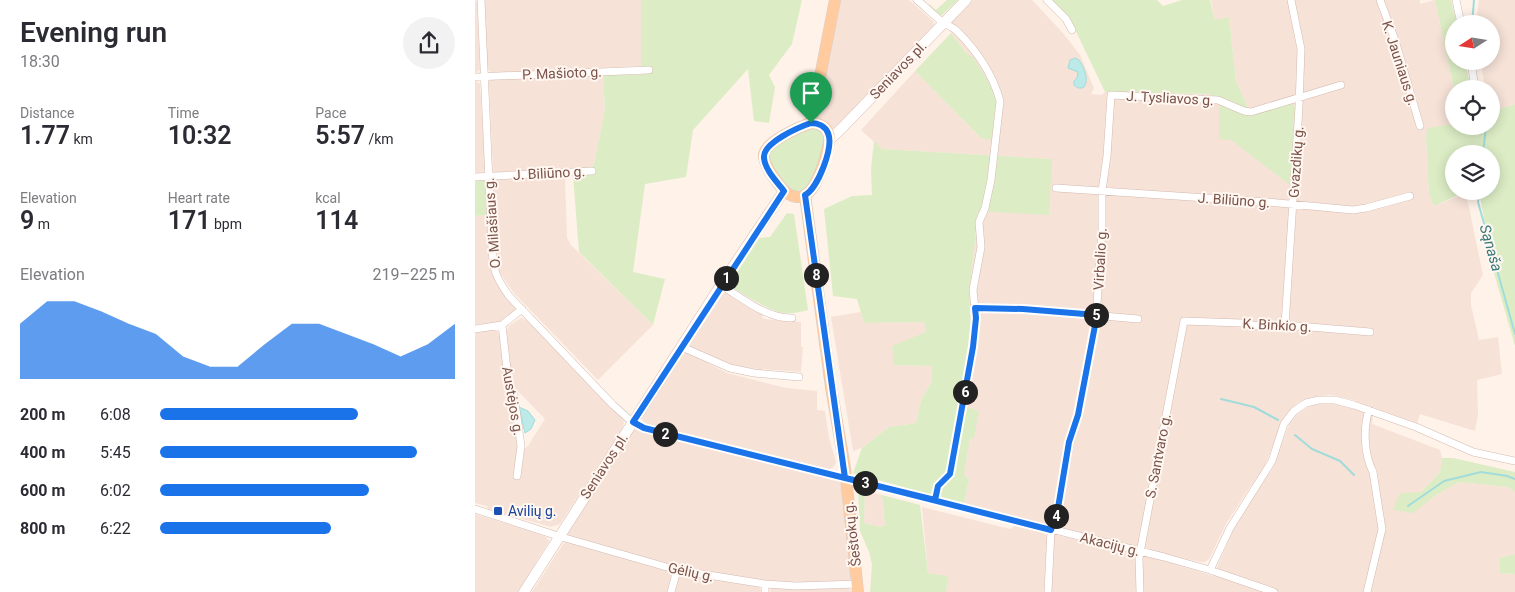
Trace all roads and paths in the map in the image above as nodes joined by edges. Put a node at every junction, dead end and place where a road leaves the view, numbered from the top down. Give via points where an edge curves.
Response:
1 (481, 0) edge
2 (835, 0) edge
3 (917, 0) edge
4 (966, 0) edge
5 (1047, 0) edge
6 (1291, 0) edge
7 (1380, 0) edge
8 (1456, 0) edge
9 (1459, 15) edge
10 (944, 23) junction
11 (1072, 30) dead end
12 (649, 70) dead end
13 (484, 76) junction
14 (475, 77) edge
15 (1341, 85) dead end
16 (1111, 95) joint
17 (1298, 99) junction
18 (811, 123) junction
19 (1420, 126) dead end
20 (829, 140) junction
21 (592, 171) dead end
22 (475, 177) edge
23 (488, 177) junction
24 (1055, 188) dead end
25 (784, 191) junction
26 (1102, 191) junction
27 (805, 195) junction
28 (1410, 196) dead end
29 (1293, 204) junction
30 (721, 285) junction
31 (975, 308) junction
32 (522, 309) junction
33 (1097, 315) junction
34 (792, 318) dead end
35 (1138, 319) dead end
36 (1184, 320) joint
37 (502, 325) junction
38 (1285, 325) junction
39 (475, 329) edge
40 (1370, 332) dead end
41 (682, 347) junction
42 (799, 377) dead end
43 (1369, 410) junction
44 (633, 422) junction
45 (1515, 461) edge
46 (517, 476) dead end
47 (845, 478) junction
48 (935, 500) junction
49 (475, 510) edge
50 (1051, 530) junction
51 (558, 536) junction
52 (1140, 551) junction
53 (677, 570) junction
54 (1210, 570) junction
55 (765, 588) edge
56 (858, 588) edge
57 (1269, 591) edge
58 (524, 592) edge
59 (671, 592) edge
60 (1048, 592) edge
61 (1140, 592) edge
62 (1367, 592) edge

1 - 13 street, O. Milašiaus g.
2 - 18 main road
3 - 10 street
4 - 10 street, Seniavos pl.
5 - 11 street
6 - 17 street, Gvazdikų g. via 1301,49
7 - 19 street, K. Jauniaus g.
8 - 9 street
10 - 20 street, Seniavos pl.
10 - 31 street via 957,31 985,65 997,91 1000,108 991,180 979,222 981,248 973,290
12 - 13 street, P. Mašioto g.
13 - 14 street, P. Mašioto g.
13 - 23 street, O. Milašiaus g.
15 - 17 street, J. Tysliavos g.
16 - 17 street, J. Tysliavos g. via 1219,100 1251,112
16 - 26 street, Virbalio g.
17 - 29 street, Gvazdikų g.
18 - 20 main road via 825,128
18 - 25 main road via 774,142 765,151 765,163
20 - 27 main road via 817,183
21 - 23 street, J. Biliūno g.
22 - 23 street, J. Biliūno g.
23 - 32 street, O. Milašiaus g. via 493,266 509,296
24 - 26 street, J. Biliūno g.
25 - 27 main road via 790,195
25 - 30 street, Seniavos pl.
26 - 29 street, J. Biliūno g.
26 - 33 street, Virbalio g.
27 - 47 main road, Šeštokų g.
28 - 29 street, J. Biliūno g. via 1359,210
29 - 38 street, Gvazdikų g.
30 - 34 street via 769,313
30 - 41 street, Seniavos pl.
31 - 33 street
31 - 48 street via 973,347 950,474 938,486
32 - 37 street
32 - 44 street, O. Milašiaus g.
33 - 35 street
33 - 50 street, Virbalio g.
36 - 38 street, K. Binkio g. via 1265,327
36 - 52 street, S. Santvaro g.
37 - 39 street
37 - 46 street, Austėjos g. via 509,388 514,395 521,446
38 - 40 street, K. Binkio g.
41 - 42 street via 730,368 754,374
41 - 44 street, Seniavos pl.
43 - 45 street via 1473,452
43 - 54 street via 1335,400 1319,400 1306,403 1295,411 1284,424 1272,461 1230,528
43 - 62 street via 1366,418 1367,449 1382,529
44 - 47 street, Akacijų g. via 644,428
44 - 51 street, Seniavos pl.
47 - 48 street, Akacijų g.
47 - 56 main road, Šeštokų g.
48 - 50 street, Akacijų g.
49 - 51 street, Gėlių g.
50 - 52 street, Akacijų g.
50 - 60 street, Virbalio g.
51 - 53 street, Gėlių g.
51 - 58 street, Seniavos pl.
52 - 54 street, Akacijų g.
52 - 61 street, S. Santvaro g.
53 - 55 street, Gėlių g.
53 - 59 street
54 - 57 street, Akacijų g.
55 - 56 street, Gėlių g.

